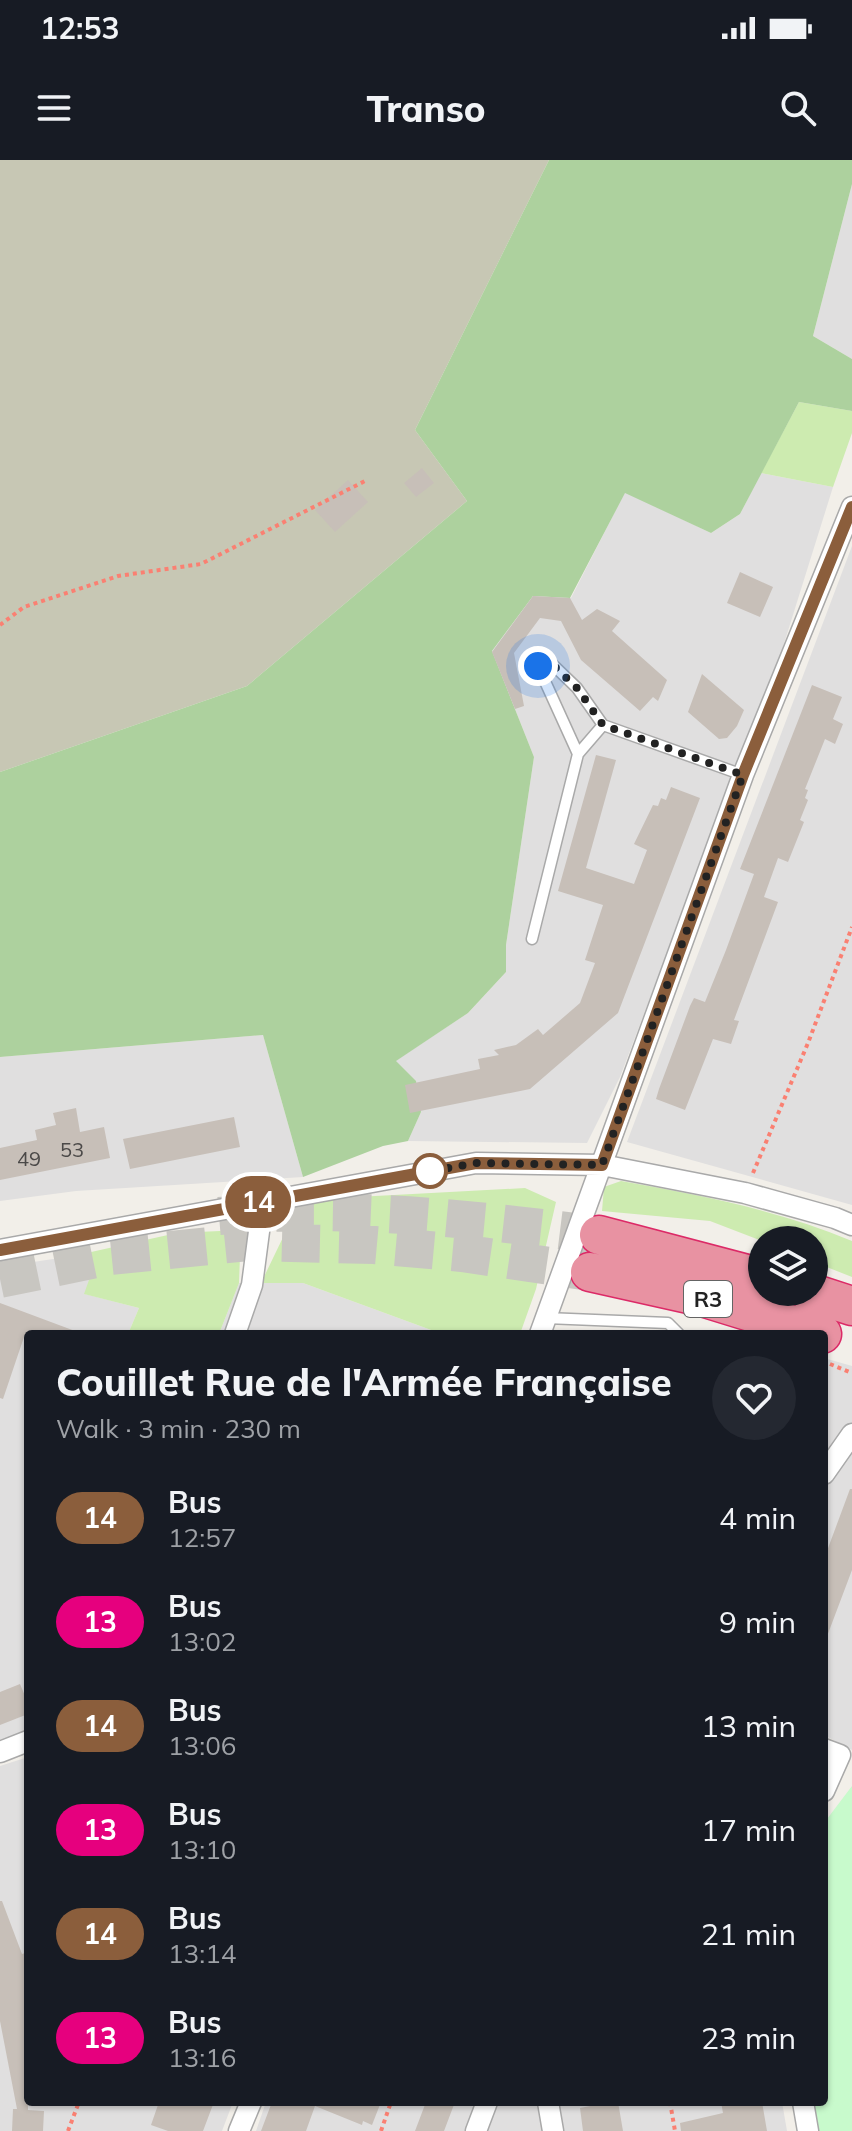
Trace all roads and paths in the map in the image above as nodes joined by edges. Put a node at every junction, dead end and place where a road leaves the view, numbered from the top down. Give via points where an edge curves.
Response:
1 (367, 480) dead end
2 (852, 507) edge
3 (0, 625) edge
4 (603, 725) junction
5 (578, 754) junction
6 (743, 775) junction
7 (852, 927) edge
8 (532, 939) dead end
9 (602, 1165) junction
10 (745, 1193) junction
11 (263, 1201) junction
12 (852, 1225) edge
13 (599, 1235) tunnel mouth
14 (0, 1250) edge
15 (590, 1272) tunnel mouth
16 (748, 1274) edge
17 (828, 1298) edge
18 (852, 1306) edge
19 (543, 1326) edge
20 (236, 1330) edge
21 (675, 1330) edge
22 (810, 1330) edge
23 (828, 1336) edge
24 (852, 1345) edge
25 (828, 1363) edge
26 (852, 1373) edge
27 (852, 1434) edge
28 (828, 1468) edge
29 (24, 1743) edge
30 (0, 1752) edge
31 (839, 1755) edge
32 (828, 1781) edge
33 (77, 2106) edge
34 (249, 2106) edge
35 (390, 2106) edge
36 (485, 2106) edge
37 (549, 2106) edge
38 (671, 2106) edge
39 (804, 2106) edge
40 (68, 2131) edge
41 (239, 2131) edge
42 (381, 2131) edge
43 (476, 2131) edge
44 (553, 2131) edge
45 (675, 2131) edge
46 (808, 2131) edge

1 - 3 path via 201,564 118,576 24,607
2 - 6 street
4 - 5 lane
4 - 5 lane via 550,662 538,666
4 - 6 lane
5 - 8 lane
6 - 9 street
7 - 10 path
9 - 10 street
9 - 11 street via 476,1163
9 - 19 street
10 - 12 street
11 - 14 street
11 - 20 street via 252,1285
13 - 16 highway, R3
15 - 22 highway, R3 via 702,1297
17 - 18 highway
19 - 21 lane via 668,1323
23 - 24 highway, R3
25 - 26 path
27 - 28 street
29 - 30 street
31 - 32 street
33 - 40 path
34 - 41 street
35 - 42 path
36 - 43 street
37 - 44 street
38 - 45 path
39 - 46 street

